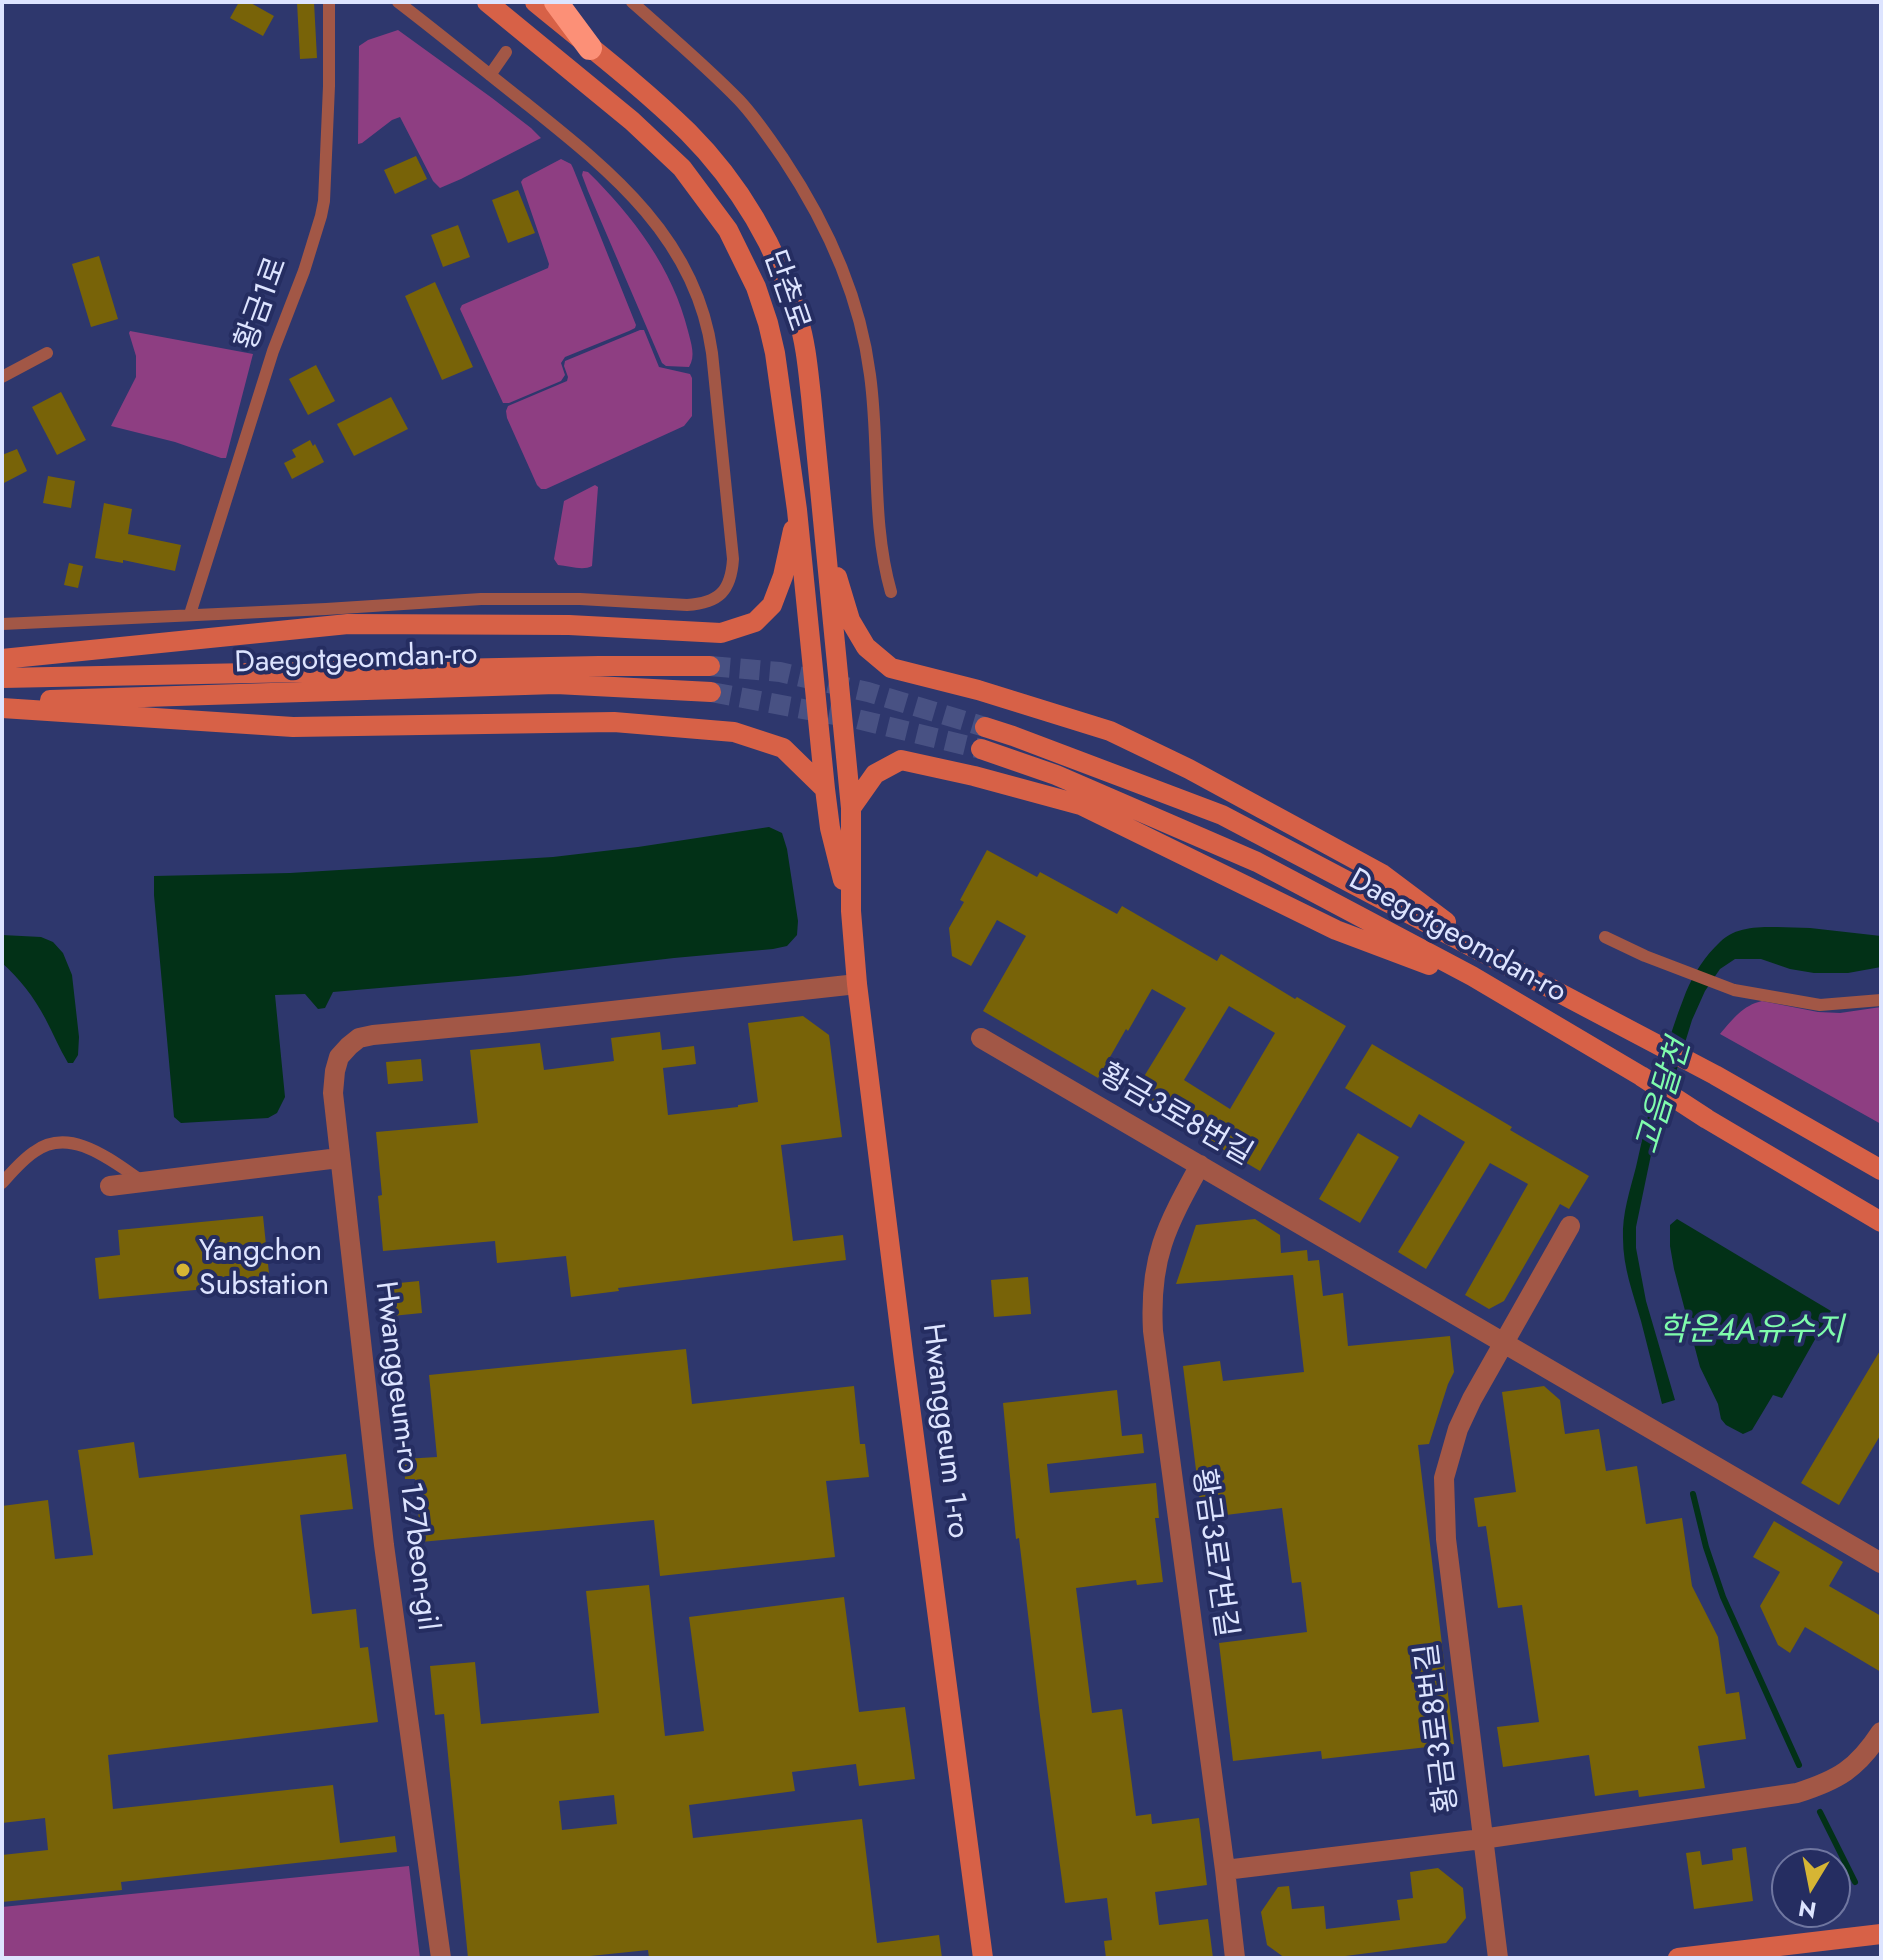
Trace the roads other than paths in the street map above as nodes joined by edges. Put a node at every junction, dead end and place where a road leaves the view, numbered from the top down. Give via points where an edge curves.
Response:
1 (329, 2) edge
2 (398, 2) edge
3 (487, 2) edge
4 (535, 2) edge
5 (556, 2) edge
6 (632, 2) edge
7 (590, 48) junction
8 (506, 52) dead end
9 (490, 75) junction
10 (47, 353) dead end
11 (2, 377) edge
12 (797, 510) junction
13 (823, 527) junction
14 (891, 592) dead end
15 (190, 614) junction
16 (327, 618) junction
17 (2, 624) edge
18 (2, 659) edge
19 (710, 666) tunnel mouth
20 (2, 678) edge
21 (711, 692) tunnel mouth
22 (2, 701) edge
23 (815, 705) joint
24 (2, 708) edge
25 (842, 711) joint
26 (985, 727) tunnel mouth
27 (981, 749) tunnel mouth
28 (825, 789) junction
29 (851, 808) junction
30 (851, 911) junction
31 (1605, 937) dead end
32 (1494, 958) junction
33 (857, 984) junction
34 (1494, 989) junction
35 (1881, 1000) edge
36 (981, 1038) dead end
37 (339, 1158) junction
38 (1200, 1165) junction
39 (1881, 1170) edge
40 (145, 1182) junction
41 (2, 1183) edge
42 (110, 1186) dead end
43 (1881, 1222) edge
44 (1570, 1226) dead end
45 (1504, 1343) junction
46 (1881, 1563) edge
47 (1881, 1732) edge
48 (1482, 1839) junction
49 (1225, 1870) junction
50 (1881, 1934) edge
51 (441, 1958) edge
52 (983, 1958) edge
53 (1235, 1958) edge
54 (1498, 1958) edge
55 (1678, 1958) edge

1 - 15 lane, 황금1로 via 321,216
2 - 9 lane
3 - 12 main road, 단촌로 via 664,149 728,230 768,323
4 - 7 main road, 단촌로
5 - 7 highway
6 - 14 lane via 741,101 763,128 833,245 865,344
7 - 13 main road, 단촌로 via 689,133 721,169 769,245 789,290 805,349
8 - 9 lane
9 - 16 lane via 626,188 689,277 708,327 732,573 722,593 702,604 518,598
10 - 11 lane
12 - 16 main road via 772,605 755,622 721,633 569,625 348,624
12 - 23 main road, 단촌로
13 - 25 main road, 단촌로
13 - 32 main road via 850,620 866,647 891,668 1110,731 1382,874
15 - 16 lane
15 - 17 lane
16 - 18 main road
19 - 20 main road, Daegotgeomdan-ro
21 - 22 main road, Daegotgeomdan-ro via 556,684
23 - 28 main road, Hwanggeum 1-ro
24 - 28 main road via 293,727 614,722 734,732 783,748
25 - 29 main road, Hwanggeum 1-ro
26 - 32 main road, Daegotgeomdan-ro via 1222,815
27 - 34 main road, Daegotgeomdan-ro via 1056,775 1257,862
28 - 30 main road, Hwanggeum 1-ro
29 - 30 main road, Hwanggeum 1-ro
29 - 34 main road via 875,774 901,760 1081,805 1336,930
30 - 33 main road, Hwanggeum 1-ro
31 - 35 lane via 1734,990 1820,1005
32 - 39 main road, Daegotgeomdan-ro
33 - 37 street, Hwanggeum-ro 127beon-gil via 359,1038 339,1057 335,1071
33 - 52 main road, Hwanggeum 1-ro
34 - 43 main road, Daegotgeomdan-ro
36 - 38 street, 황금3로8번길
37 - 40 street
37 - 51 street, Hwanggeum-ro 127beon-gil via 384,1545
38 - 45 street, 황금3로8번길
38 - 49 street, 황금3로7번길 via 1165,1232 1152,1307
40 - 41 lane via 96,1151 67,1142 33,1152
40 - 42 street
44 - 45 street, 황금3로8번길
45 - 46 street, 황금3로8번길
45 - 48 street, 황금3로8번길 via 1458,1429 1444,1478 1446,1539
47 - 48 street, 황금3로8번길 via 1842,1776 1797,1793
48 - 49 street
48 - 54 street
49 - 53 street, 황금3로7번길
50 - 55 main road

